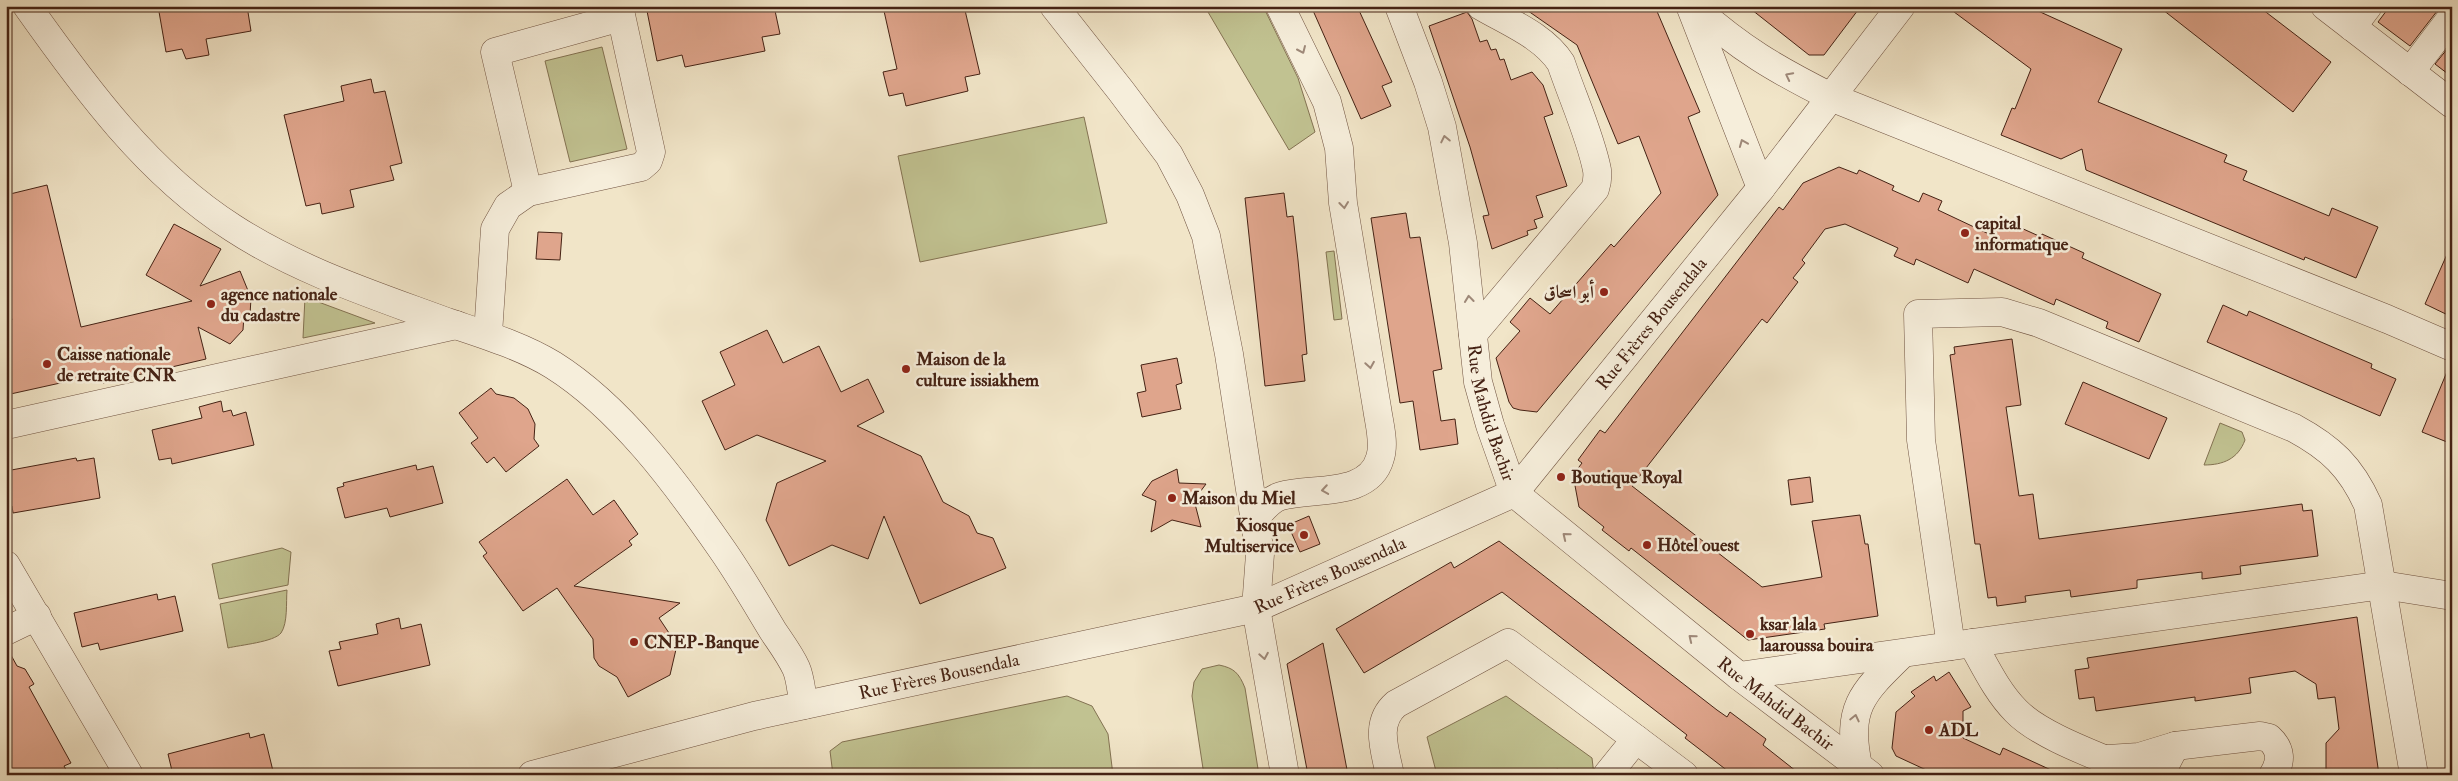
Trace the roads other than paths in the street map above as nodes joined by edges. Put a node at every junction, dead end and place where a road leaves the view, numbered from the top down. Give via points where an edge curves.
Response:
1 (28, 6) edge
2 (1054, 6) edge
3 (1280, 6) edge
4 (1399, 6) edge
5 (1481, 6) edge
6 (1691, 6) edge
7 (1901, 6) edge
8 (2325, 6) edge
9 (620, 12) edge
10 (2452, 16) edge
11 (2360, 17) edge
12 (2410, 72) junction
13 (1833, 98) junction
14 (2452, 104) edge
15 (1761, 188) junction
16 (528, 192) junction
17 (456, 325) junction
18 (488, 334) junction
19 (1473, 334) junction
20 (2452, 347) edge
21 (6, 426) edge
22 (1514, 493) junction
23 (1254, 518) junction
24 (6, 565) edge
25 (2383, 585) junction
26 (2452, 596) edge
27 (1256, 608) junction
28 (37, 616) junction
29 (6, 631) edge
30 (1961, 645) junction
31 (1902, 654) junction
32 (1739, 676) junction
33 (804, 705) junction
34 (1636, 739) junction
35 (2175, 746) junction
36 (2107, 759) junction
37 (1864, 770) edge
38 (129, 775) edge
39 (532, 775) edge
40 (1285, 775) edge
41 (1390, 775) edge
42 (1607, 775) edge
43 (1684, 775) edge
44 (2142, 775) edge
45 (2166, 775) edge
46 (2273, 775) edge
47 (2414, 775) edge

1 - 17 street via 93,94 145,155 232,228 331,279
2 - 23 street via 1164,148 1190,195 1206,236 1229,354
3 -> 23 street via 1327,102 1340,148 1343,203 1381,442 1380,458 1373,474 1363,481 1280,496
19 -> 4 street, Rue Mahdid Bachir via 1463,242 1442,127
5 - 19 street via 1554,52 1592,154 1597,182 1595,189
13 -> 6 street via 1747,51
15 -> 6 street
7 - 13 street, Rue Frères Bousendala
8 - 11 street
9 - 16 street via 495,52
9 - 16 street via 651,152 648,161 641,167
10 - 12 street
11 - 12 street
12 - 14 street
13 - 15 street, Rue Frères Bousendala
13 - 20 street
15 - 22 street, Rue Frères Bousendala
16 - 18 street via 508,206 495,230
17 - 18 street
17 - 21 street
18 - 33 street via 552,364 595,397 641,444 701,519 741,577 797,670
19 - 22 street, Rue Mahdid Bachir via 1478,382
22 - 27 street, Rue Frères Bousendala
32 -> 22 street, Rue Mahdid Bachir
23 - 27 street via 1260,554
24 - 28 street
25 - 26 street
25 - 30 street
25 - 30 street via 2368,505 2358,482 2320,442 2294,428 2039,323 2002,312 1918,314 1921,440
25 - 47 street
27 - 33 street, Rue Frères Bousendala
27 -> 40 street
28 - 29 street
28 - 38 street
30 - 31 street
30 - 36 street via 2016,712 2042,730
31 - 32 street
37 -> 31 street via 1854,733 1857,709 1869,688
32 - 37 street, Rue Mahdid Bachir
33 - 39 street, Rue Frères Bousendala via 637,745
34 - 41 street via 1508,643 1389,710 1382,723
34 - 42 street
34 - 43 street
35 - 36 street via 2139,756
35 - 45 street via 2164,767
35 - 46 street via 2260,736 2269,738 2279,751 2278,767
36 - 44 street

